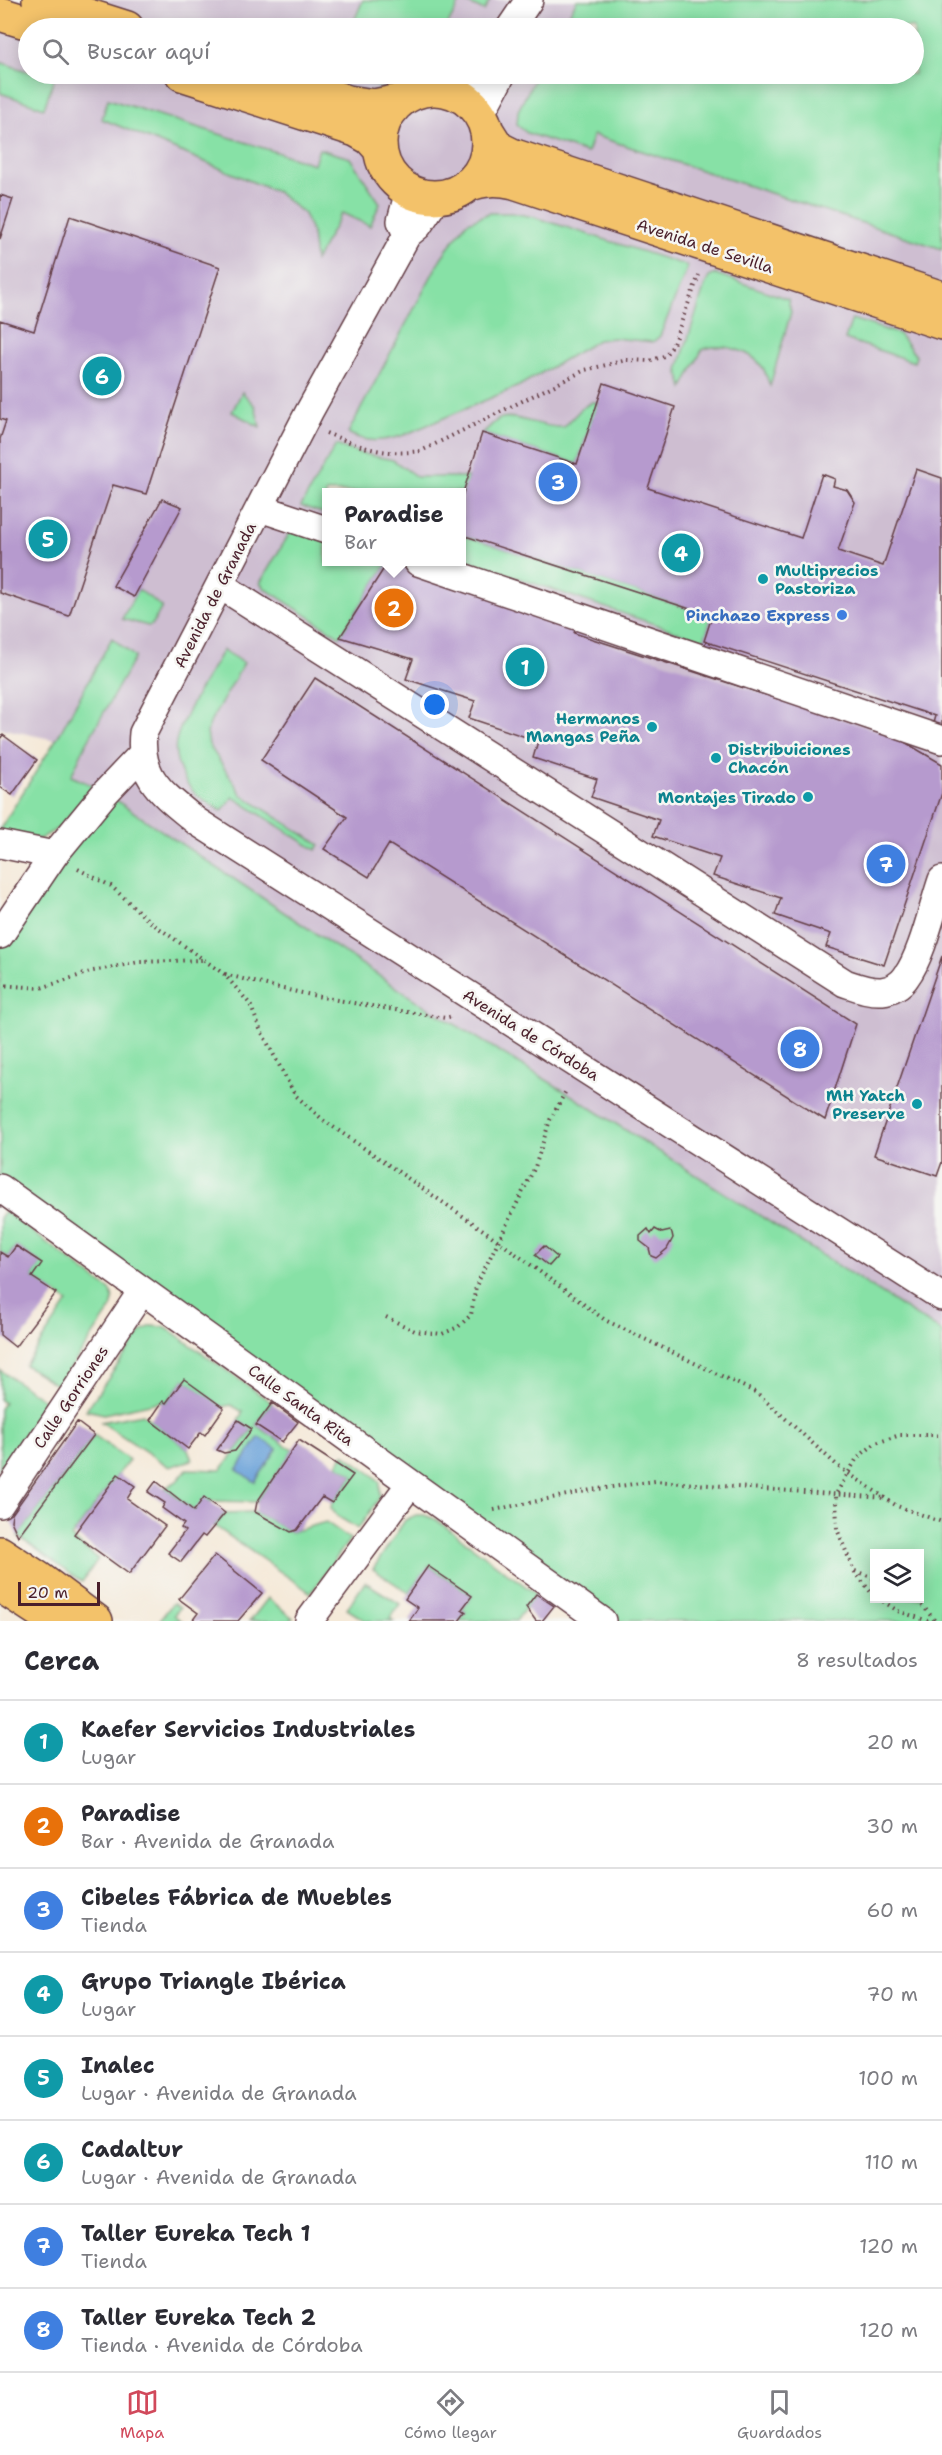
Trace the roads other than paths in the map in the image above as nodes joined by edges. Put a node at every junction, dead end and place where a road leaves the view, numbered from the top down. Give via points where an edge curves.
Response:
1 (39, 0) edge
2 (0, 14) edge
3 (96, 18) edge
4 (18, 20) edge
5 (213, 84) edge
6 (293, 84) edge
7 (494, 84) edge
8 (400, 101) junction
9 (477, 104) edge
10 (380, 148) junction
11 (438, 190) junction
12 (942, 298) edge
13 (942, 323) edge
14 (260, 508) junction
15 (322, 528) edge
16 (433, 566) edge
17 (220, 585) junction
18 (942, 740) edge
19 (143, 753) junction
20 (0, 844) edge
21 (54, 855) junction
22 (942, 880) edge
23 (0, 935) edge
24 (0, 1188) edge
25 (142, 1291) junction
26 (942, 1297) edge
27 (410, 1484) junction
28 (0, 1504) edge
29 (0, 1553) edge
30 (0, 1585) edge
31 (55, 1621) edge
32 (96, 1621) edge
33 (309, 1621) edge
34 (602, 1621) edge

1 - 3 main road
2 - 4 main road
5 - 10 main road via 356,130
6 - 8 main road via 348,102 374,106
7 - 9 street
8 - 9 main road via 427,89 443,90
8 - 10 main road via 384,123
9 - 11 main road via 488,144 485,159 478,174
9 - 12 main road, Avenida de Sevilla via 498,147 512,155
10 - 11 main road via 389,173
11 - 13 main road, Avenida de Sevilla via 482,179 514,182
11 - 14 street, Avenida de Granada via 401,221 406,235
14 - 15 street
14 - 17 street, Avenida de Granada
16 - 18 street
17 - 19 street, Avenida de Granada via 143,733
17 - 22 street via 845,983 868,991 898,986 915,961
19 - 21 street
19 - 26 street, Avenida de Córdoba via 151,781 196,821
20 - 21 street
21 - 23 street
24 - 25 street, Calle Santa Rita
25 - 27 street, Calle Santa Rita
25 - 28 street, Calle Gorriones
27 - 33 street
27 - 34 street, Calle Santa Rita
29 - 32 main road
30 - 31 main road

